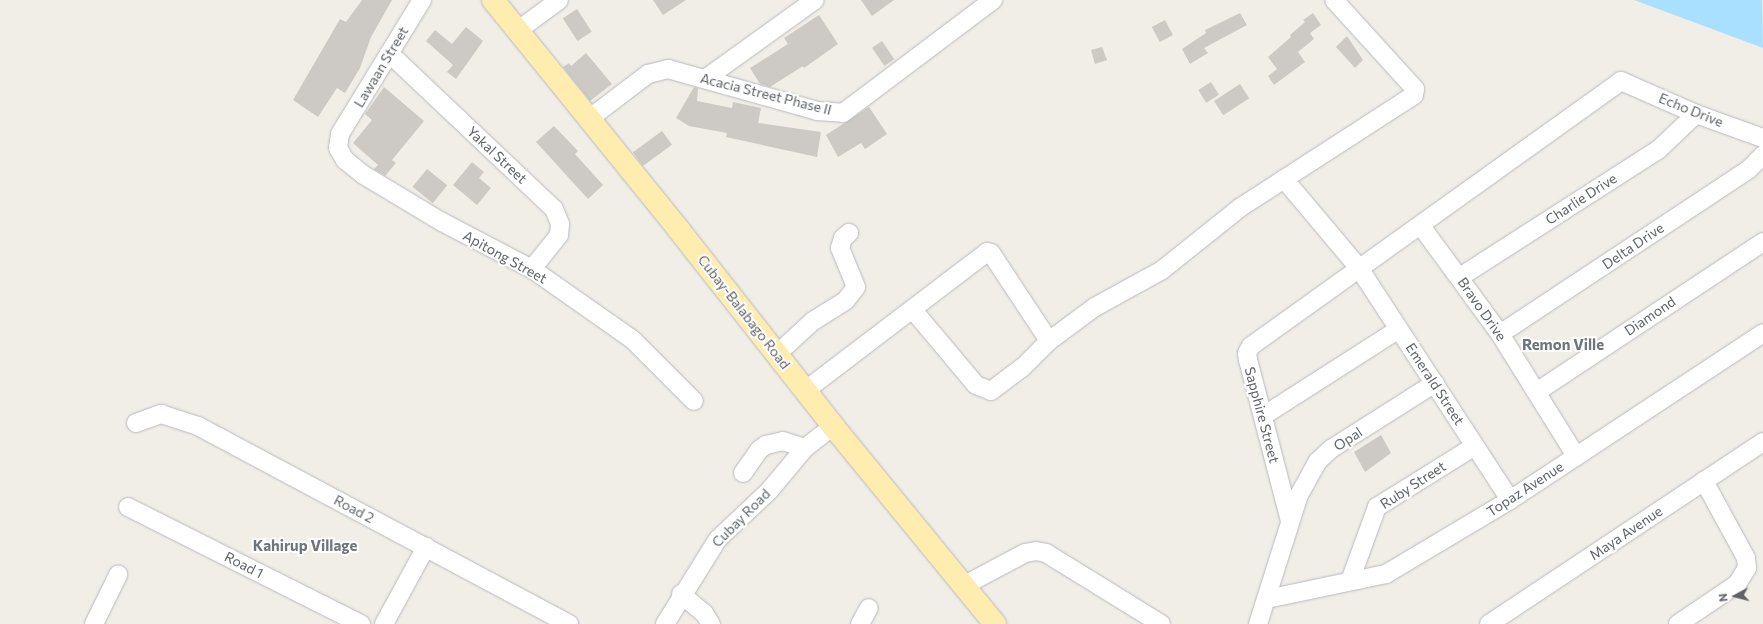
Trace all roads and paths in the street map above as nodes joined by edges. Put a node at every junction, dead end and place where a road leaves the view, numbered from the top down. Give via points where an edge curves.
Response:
1 (493, 0) edge
2 (559, 0) edge
3 (815, 0) edge
4 (993, 0) edge
5 (1334, 0) edge
6 (417, 3) edge
7 (517, 31) junction
8 (389, 53) junction
9 (706, 79) junction
10 (1696, 114) junction
11 (590, 118) junction
12 (340, 134) joint
13 (1763, 138) edge
14 (1763, 155) edge
15 (1284, 179) junction
16 (1421, 226) junction
17 (849, 233) dead end
18 (1763, 242) edge
19 (1359, 268) junction
20 (532, 269) junction
21 (1460, 277) junction
22 (913, 310) junction
23 (1399, 329) junction
24 (1763, 333) edge
25 (1500, 334) junction
26 (1049, 341) junction
27 (776, 354) junction
28 (1435, 383) junction
29 (806, 390) junction
30 (1538, 391) junction
31 (694, 401) dead end
32 (1263, 416) junction
33 (136, 423) dead end
34 (833, 426) junction
35 (1763, 442) edge
36 (1475, 446) junction
37 (805, 448) junction
38 (1576, 456) junction
39 (743, 473) dead end
40 (1704, 481) junction
41 (1510, 500) junction
42 (128, 507) dead end
43 (1290, 521) junction
44 (426, 547) junction
45 (118, 575) dead end
46 (1350, 581) junction
47 (965, 585) junction
48 (681, 594) junction
49 (1267, 599) junction
50 (870, 608) dead end
51 (94, 624) edge
52 (361, 624) edge
53 (384, 624) edge
54 (569, 624) edge
55 (665, 624) edge
56 (711, 624) edge
57 (860, 624) edge
58 (995, 624) edge
59 (1161, 624) edge
60 (1258, 624) edge
61 (1489, 624) edge
62 (1678, 624) edge

1 - 7 main road, Cubay-Balabago Road
2 - 7 street
3 - 9 street
4 - 9 street, Acacia Street Phase II via 843,113 817,111
5 - 15 street via 1416,92
6 - 8 street, Lawaan Street
7 - 11 main road, Cubay-Balabago Road
8 - 12 street, Lawaan Street
8 - 20 street, Yakal Street via 554,209 560,224 559,235
9 - 11 street, Acacia Street Phase II via 668,69 657,70
10 - 13 street, Echo Drive
10 - 16 street, Echo Drive via 1621,81
10 - 21 street, Charlie Drive via 1658,150
11 - 27 main road, Cubay-Balabago Road
12 - 20 street, Apitong Street via 338,148 345,160 362,174 442,222
14 - 25 street, Delta Drive via 1749,168
15 - 19 street, Emerald Street
15 - 26 street via 1241,207 1162,270 1095,307
16 - 19 street
16 - 21 street, Bravo Drive
17 - 27 street via 843,238 840,248 856,287 846,300 813,321
18 - 30 street, Diamond
19 - 23 street, Emerald Street
19 - 32 street, Sapphire Street via 1251,346 1247,352
20 - 31 street, Apitong Street via 633,340
21 - 25 street, Bravo Drive
22 - 26 street via 971,379 984,390 998,386 1022,368
22 - 26 street via 987,252 991,253
22 - 29 street
23 - 28 street, Emerald Street
23 - 32 street
24 - 38 street, Topaz Avenue
25 - 30 street, Bravo Drive
27 - 29 main road, Cubay-Balabago Road
28 - 36 street, Emerald Street
28 - 43 street, Opal via 1324,455 1302,488
29 - 34 main road, Cubay-Balabago Road
30 - 38 street, Bravo Drive
32 - 43 street, Sapphire Street
33 - 44 street, Road 2 via 161,414 198,426
34 - 37 street, Cubay Road
34 - 47 main road, Cubay-Balabago Road
35 - 40 street, Maya Avenue
36 - 41 street, Emerald Street
36 - 46 street, Ruby Street via 1381,503 1375,512
37 - 39 street via 783,441 766,445 759,450
37 - 48 street, Cubay Road via 769,491 718,539
38 - 41 street, Topaz Avenue
40 - 61 street, Maya Avenue
40 - 62 street via 1746,558 1747,568 1737,584
41 - 46 street, Topaz Avenue via 1386,574
42 - 52 street, Road 1
43 - 49 street, Opal
44 - 53 street
44 - 54 street, Road 2
45 - 51 street
46 - 49 street, Topaz Avenue
47 - 58 main road, Cubay-Balabago Road
47 - 59 street via 1025,553 1041,552
48 - 55 street, Cubay Road
48 - 56 street via 704,613
49 - 60 street, Opal
50 - 57 street

